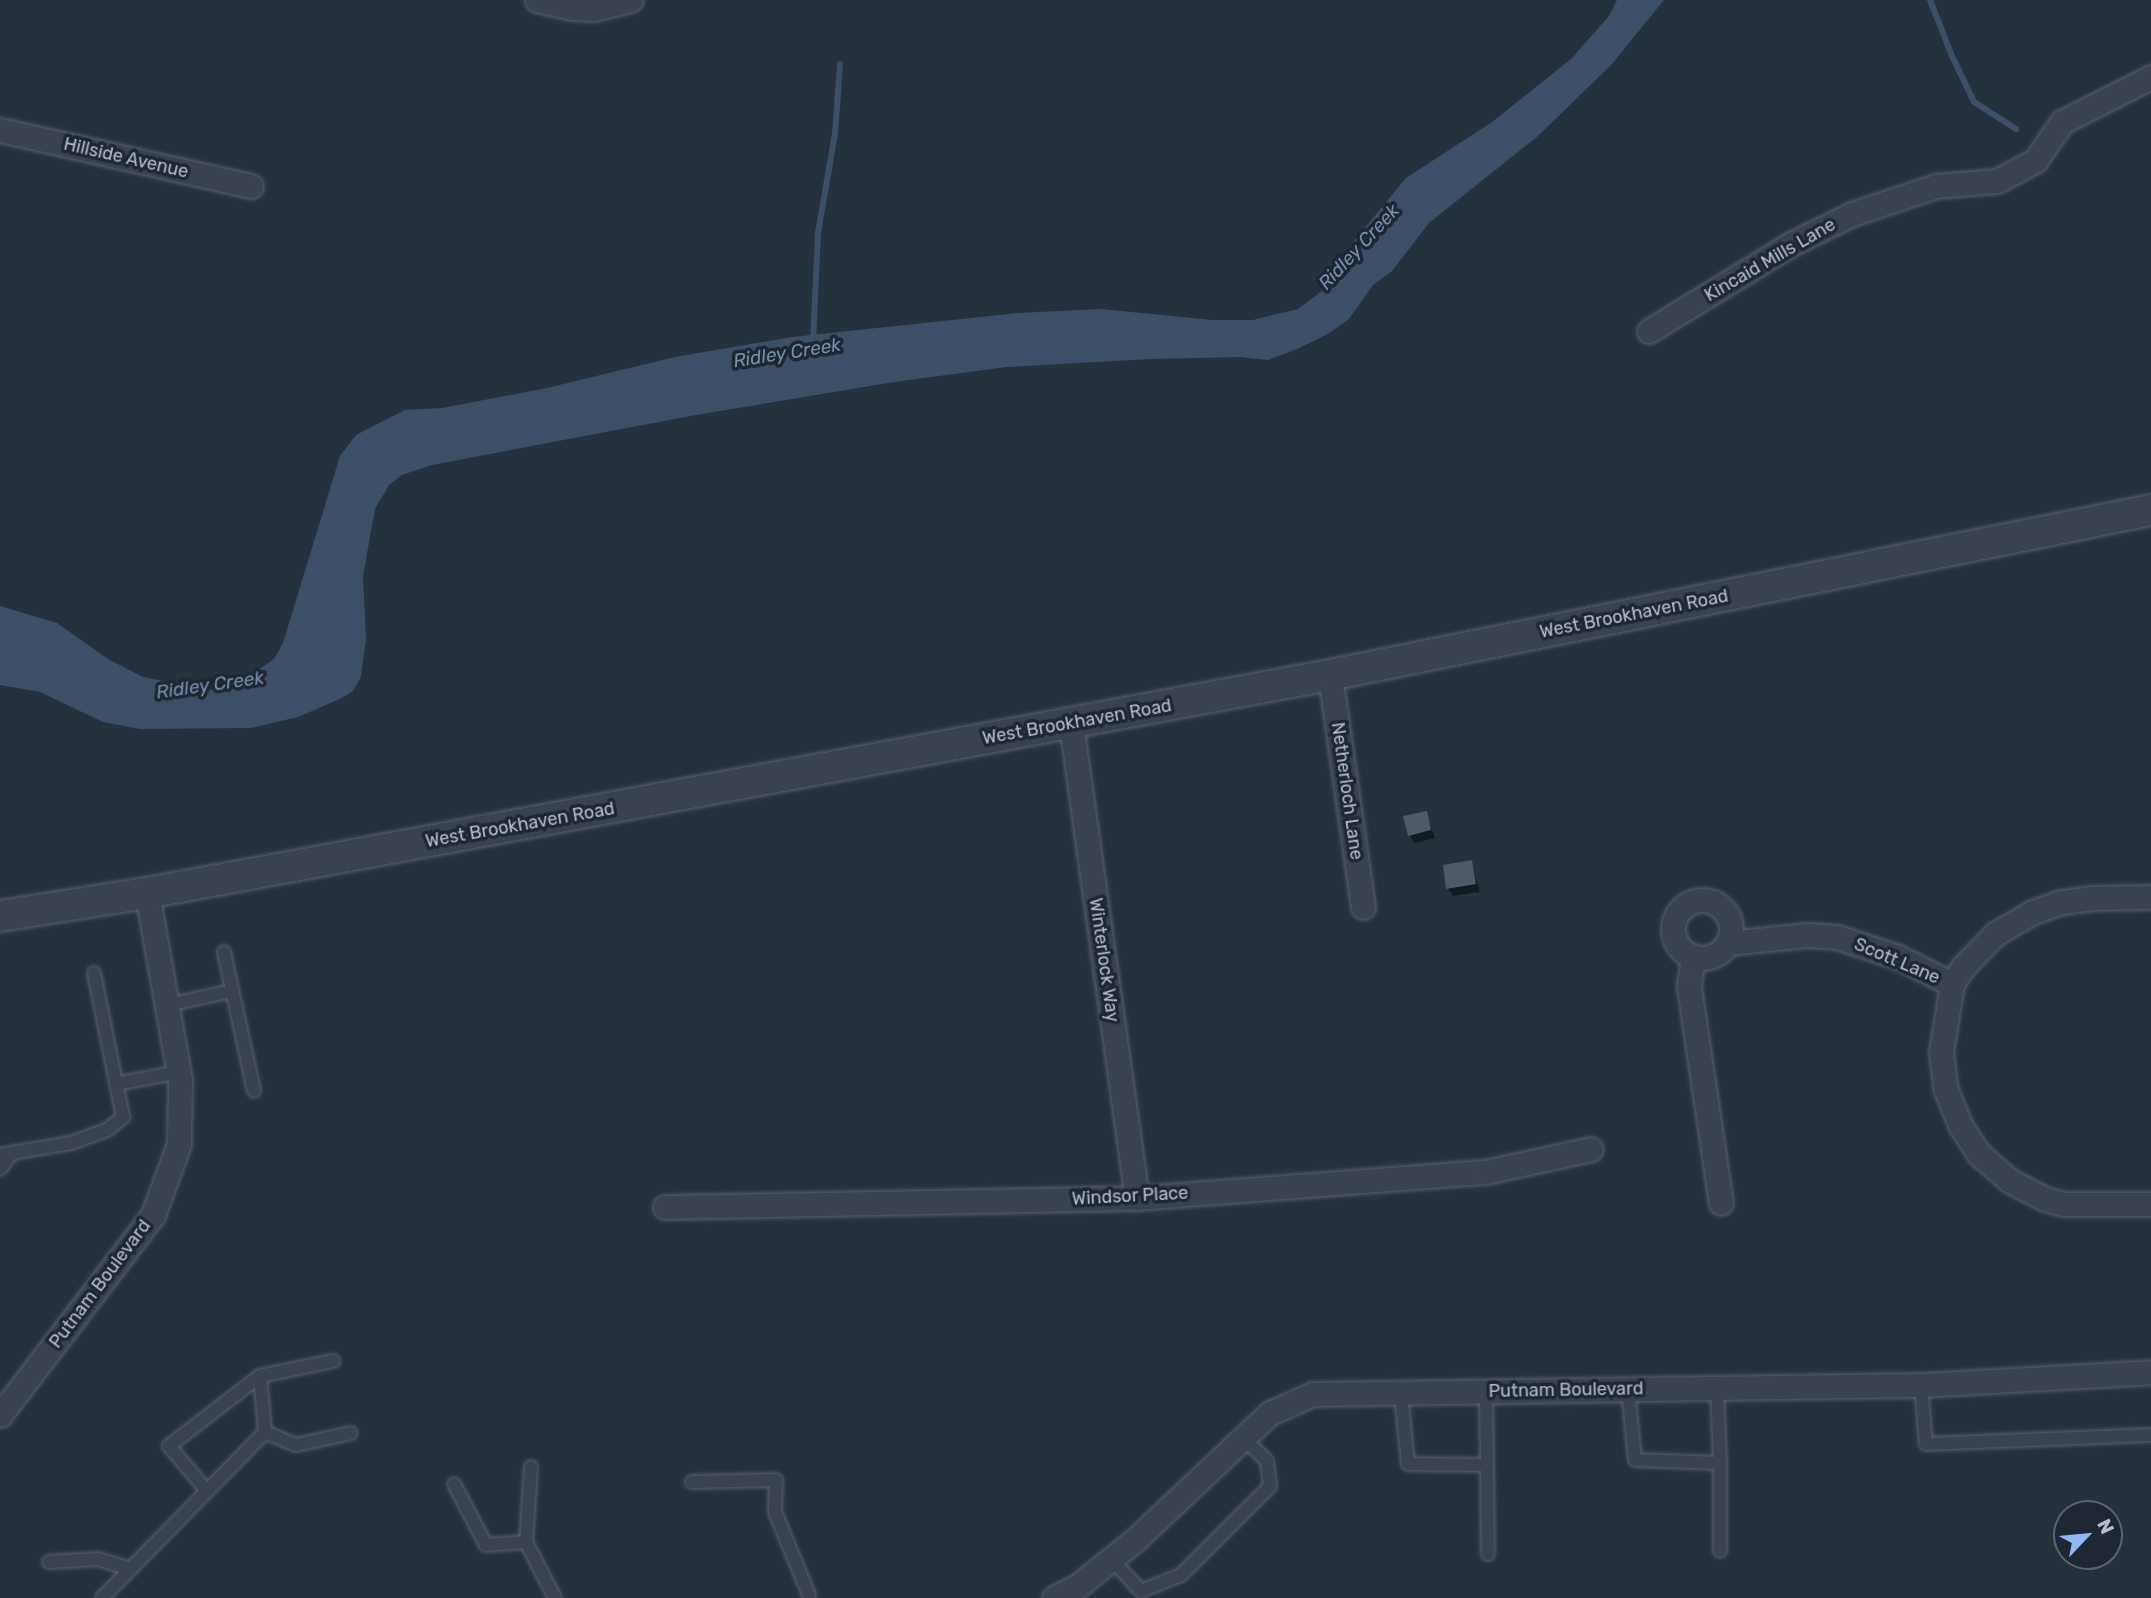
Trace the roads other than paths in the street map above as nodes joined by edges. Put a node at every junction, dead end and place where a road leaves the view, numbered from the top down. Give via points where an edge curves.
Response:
1 (537, 0) edge
2 (631, 0) edge
3 (2151, 77) edge
4 (0, 130) edge
5 (251, 186) dead end
6 (1649, 331) dead end
7 (2151, 510) edge
8 (1330, 675) junction
9 (1071, 723) junction
10 (147, 893) junction
11 (2151, 897) edge
12 (1363, 907) dead end
13 (0, 916) edge
14 (1728, 943) junction
15 (224, 952) dead end
16 (1693, 957) junction
17 (94, 973) dead end
18 (1952, 984) junction
19 (232, 991) junction
20 (167, 1005) junction
21 (179, 1072) junction
22 (116, 1083) junction
23 (254, 1091) dead end
24 (1591, 1149) dead end
25 (6, 1154) edge
26 (0, 1170) edge
27 (1137, 1198) junction
28 (1721, 1203) dead end
29 (2151, 1204) edge
30 (665, 1207) dead end
31 (333, 1361) dead end
32 (2151, 1372) edge
33 (260, 1376) junction
34 (1921, 1385) junction
35 (1717, 1388) junction
36 (1628, 1389) junction
37 (1486, 1391) junction
38 (1401, 1392) junction
39 (0, 1415) edge
40 (265, 1432) junction
41 (351, 1433) dead end
42 (2151, 1436) edge
43 (1243, 1438) junction
44 (1720, 1463) junction
45 (1487, 1465) junction
46 (531, 1467) dead end
47 (692, 1482) dead end
48 (454, 1484) dead end
49 (207, 1491) junction
50 (526, 1542) junction
51 (1720, 1551) dead end
52 (1488, 1554) dead end
53 (1111, 1559) junction
54 (49, 1562) dead end
55 (130, 1569) junction
56 (807, 1597) edge
57 (102, 1598) edge
58 (555, 1598) edge
59 (1054, 1598) edge

1 - 2 street via 594,9
3 - 6 street, Kincaid Mills Lane via 2062,122 2035,161 1997,181 1936,186 1852,214 1791,244
4 - 5 street, Hillside Avenue
7 - 8 street, West Brookhaven Road
8 - 9 street, West Brookhaven Road
8 - 12 street, Netherloch Lane
9 - 10 street, West Brookhaven Road
9 - 27 street, Winterlock Way
10 - 13 street, West Brookhaven Road
10 - 20 street, Putnam Boulevard
11 - 18 street via 2075,900 2031,913 1983,944
14 - 16 street, Scott Lane via 1713,956
14 - 16 street via 1726,913 1709,901 1693,902 1678,914 1674,930 1681,948
14 - 18 street, Scott Lane via 1808,934 1837,937 1898,957
15 - 19 lane
16 - 28 street via 1689,987
17 - 22 lane
18 - 29 street, Scott Lane via 1943,1031 1943,1070 1952,1107 1979,1154 2010,1181 2045,1199
19 - 20 lane
19 - 23 lane
20 - 21 street, Putnam Boulevard
21 - 22 lane
21 - 39 street, Putnam Boulevard via 178,1144 153,1214
22 - 25 lane via 123,1117 107,1130 71,1143
24 - 27 street, Windsor Place via 1485,1172
25 - 26 lane
27 - 30 street, Windsor Place
31 - 33 lane
32 - 34 street, Putnam Boulevard
33 - 40 lane
33 - 49 lane via 169,1446
34 - 35 street, Putnam Boulevard
34 - 42 lane via 1926,1444
35 - 36 street, Putnam Boulevard
35 - 44 lane
36 - 37 street, Putnam Boulevard
36 - 44 lane via 1635,1460
37 - 38 street, Putnam Boulevard
37 - 45 lane
38 - 43 street, Putnam Boulevard via 1313,1394 1270,1413
38 - 45 lane via 1408,1464
40 - 41 lane via 296,1445
40 - 49 lane
43 - 53 street, Putnam Boulevard
43 - 53 lane via 1267,1461 1270,1486 1181,1575 1141,1591
44 - 51 lane
45 - 52 lane
46 - 50 lane
47 - 56 lane via 776,1480 775,1512
48 - 50 lane via 486,1545
49 - 55 lane
50 - 58 lane
53 - 59 street, Putnam Boulevard
54 - 55 lane via 97,1559
55 - 57 lane

